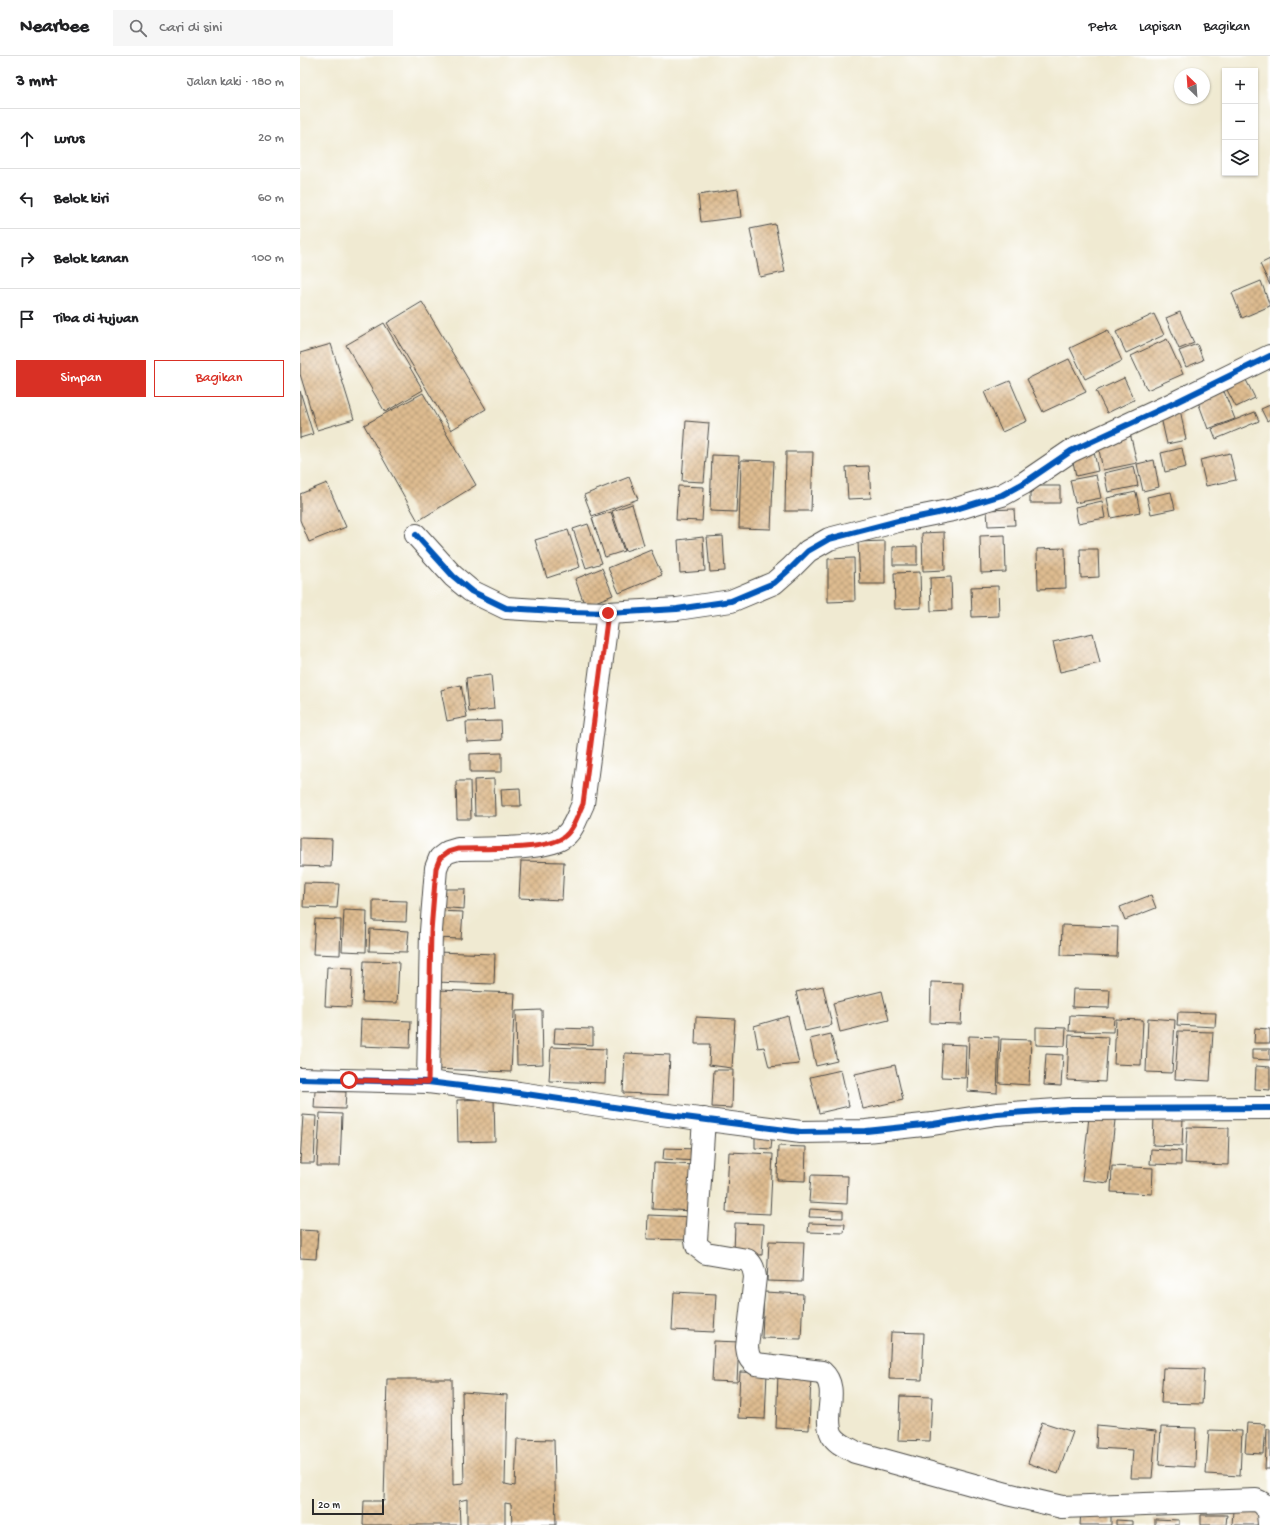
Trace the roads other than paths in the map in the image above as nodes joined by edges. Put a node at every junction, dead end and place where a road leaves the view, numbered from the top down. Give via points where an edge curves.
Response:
1 (1270, 356) edge
2 (416, 535) dead end
3 (608, 613) junction
4 (300, 1079) edge
5 (428, 1082) junction
6 (1270, 1108) edge
7 (704, 1119) junction
8 (1269, 1525) edge

1 - 3 street via 1071,451 1024,483 1002,494 953,510 829,539 808,551 774,583 737,599 678,609
2 - 3 street via 453,576 471,591 506,608
3 - 5 street via 583,804 572,827 565,837 551,843 458,849 448,852 440,858 436,868 431,931
4 - 5 street
5 - 7 street
6 - 7 street via 1072,1109 997,1114 933,1124 866,1130 808,1132
7 - 8 street via 697,1246 706,1253 747,1260 751,1264 755,1277 748,1356 751,1362 756,1364 822,1372 830,1388 832,1435 838,1442 855,1452 1062,1507 1256,1500 1266,1506

